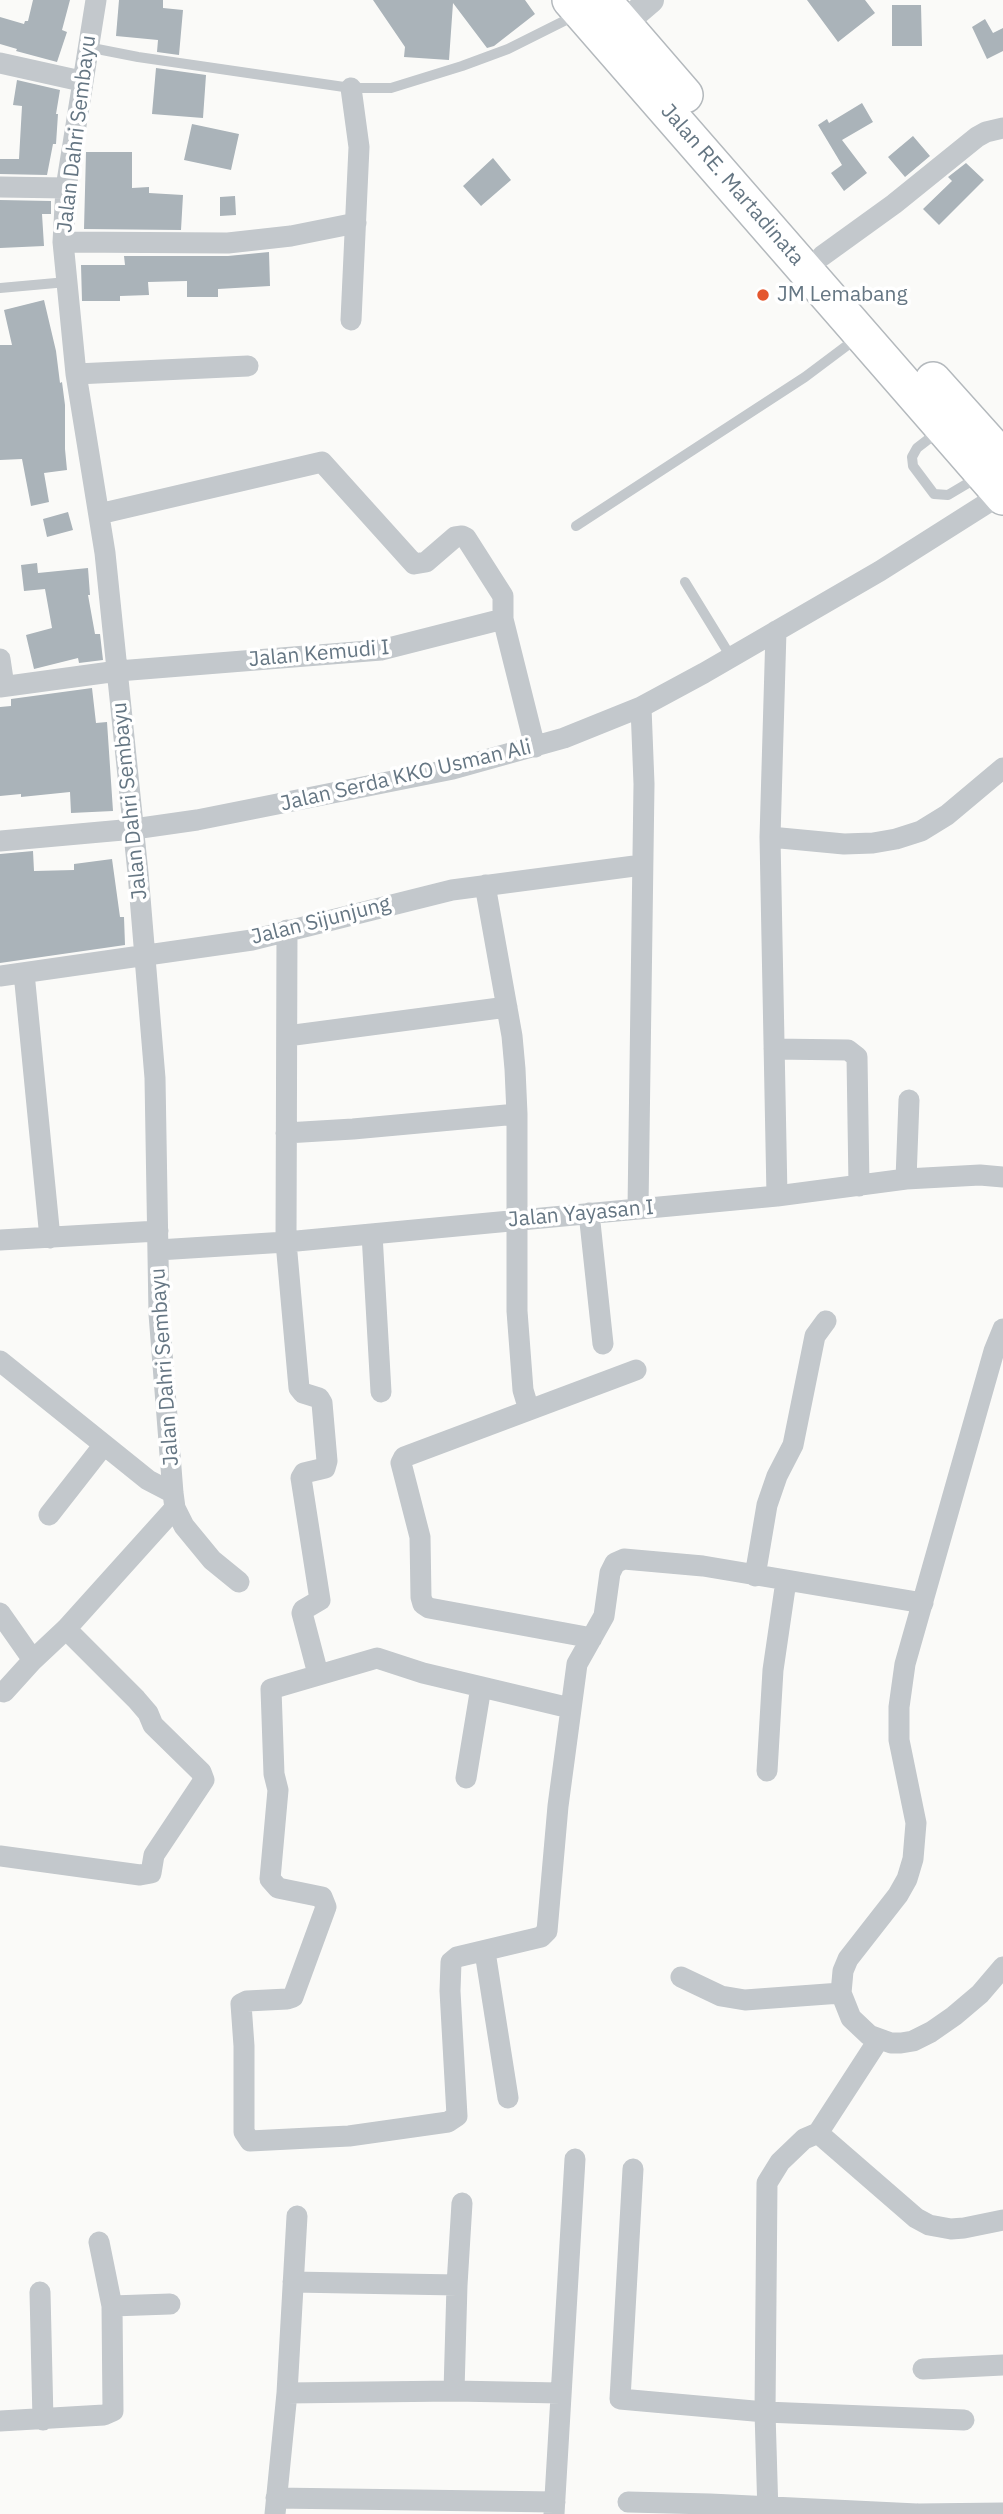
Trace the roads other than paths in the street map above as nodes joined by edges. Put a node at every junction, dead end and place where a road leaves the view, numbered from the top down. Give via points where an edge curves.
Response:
1 (96, 0) edge
2 (651, 0) edge
3 (597, 15) edge
4 (87, 47) junction
5 (0, 63) edge
6 (81, 81) junction
7 (351, 88) junction
8 (1003, 128) edge
9 (0, 187) edge
10 (66, 188) junction
11 (355, 223) junction
12 (63, 242) junction
13 (822, 256) junction
14 (67, 282) junction
15 (0, 288) edge
16 (351, 320) dead end
17 (862, 334) junction
18 (248, 366) dead end
19 (76, 374) junction
20 (943, 428) junction
21 (999, 483) edge
22 (99, 514) junction
23 (576, 526) dead end
24 (685, 582) dead end
25 (503, 619) junction
26 (776, 631) junction
27 (731, 657) junction
28 (0, 659) edge
29 (118, 671) junction
30 (2, 686) edge
31 (641, 707) junction
32 (535, 747) junction
33 (1003, 768) edge
34 (134, 829) junction
35 (771, 837) junction
36 (0, 841) edge
37 (642, 865) junction
38 (485, 885) junction
39 (287, 930) junction
40 (144, 956) junction
41 (24, 973) junction
42 (0, 976) edge
43 (507, 1007) junction
44 (287, 1036) junction
45 (774, 1049) junction
46 (909, 1100) dead end
47 (517, 1114) junction
48 (286, 1133) junction
49 (1003, 1177) edge
50 (906, 1179) junction
51 (859, 1186) junction
52 (777, 1196) junction
53 (638, 1208) junction
54 (589, 1213) junction
55 (516, 1220) junction
56 (372, 1234) junction
57 (50, 1238) junction
58 (0, 1240) edge
59 (158, 1240) junction
60 (286, 1242) junction
61 (826, 1321) dead end
62 (1003, 1329) edge
63 (603, 1344) dead end
64 (0, 1361) edge
65 (636, 1370) dead end
66 (381, 1392) dead end
67 (529, 1410) junction
68 (103, 1446) junction
69 (174, 1501) junction
70 (49, 1515) dead end
71 (755, 1576) junction
72 (786, 1581) junction
73 (239, 1583) dead end
74 (923, 1603) junction
75 (0, 1613) edge
76 (66, 1629) junction
77 (592, 1638) junction
78 (33, 1660) junction
79 (318, 1674) junction
80 (481, 1687) junction
81 (4, 1692) dead end
82 (570, 1708) junction
83 (767, 1771) dead end
84 (467, 1779) dead end
85 (0, 1856) edge
86 (485, 1952) junction
87 (1003, 1967) edge
88 (681, 1977) dead end
89 (841, 1993) junction
90 (879, 2039) junction
91 (508, 2098) dead end
92 (825, 2123) junction
93 (575, 2159) dead end
94 (633, 2169) dead end
95 (462, 2203) dead end
96 (297, 2216) dead end
97 (1003, 2220) edge
98 (99, 2242) dead end
99 (293, 2281) junction
100 (457, 2285) junction
101 (40, 2292) dead end
102 (170, 2304) dead end
103 (112, 2306) junction
104 (1003, 2365) edge
105 (923, 2369) dead end
106 (454, 2391) junction
107 (287, 2393) junction
108 (560, 2393) junction
109 (765, 2412) junction
110 (43, 2420) junction
111 (964, 2420) dead end
112 (0, 2421) edge
113 (628, 2502) dead end
114 (275, 2506) edge
115 (555, 2508) edge
116 (768, 2510) edge
117 (1003, 2513) edge
118 (917, 2514) edge

1 - 4 street, Jalan Dahri Sembayu
2 - 3 street
3 - 7 lane via 391,88
3 - 13 highway
3 - 17 highway, Jalan RE. Martadinata
4 - 6 street, Jalan Dahri Sembayu
4 - 7 lane
5 - 6 street
6 - 10 street, Jalan Dahri Sembayu
7 - 11 street via 359,147
8 - 13 street via 977,136
9 - 10 street
10 - 12 street, Jalan Dahri Sembayu
11 - 12 street via 228,243
11 - 16 street
12 - 14 street, Jalan Dahri Sembayu
13 - 21 highway
14 - 15 lane
14 - 19 street, Jalan Dahri Sembayu
17 - 20 highway, Jalan RE. Martadinata
17 - 23 lane via 805,377
18 - 19 street
19 - 22 street, Jalan Dahri Sembayu
20 - 21 highway, Jalan RE. Martadinata
20 - 21 lane via 912,457 934,494
21 - 26 street, Jalan Serda KKO Usman Ali via 880,571
22 - 25 street via 322,462 414,564 426,562 455,537 466,538 503,596
22 - 29 street, Jalan Dahri Sembayu
24 - 27 lane
25 - 29 street, Jalan Kemudi I via 381,650
25 - 32 street
26 - 27 street, Jalan Serda KKO Usman Ali
26 - 35 street
27 - 31 street, Jalan Serda KKO Usman Ali
28 - 30 street
29 - 30 street, Jalan Kemudi I
29 - 34 street, Jalan Dahri Sembayu
31 - 32 street, Jalan Serda KKO Usman Ali
31 - 37 street
32 - 34 street, Jalan Serda KKO Usman Ali via 318,797
33 - 35 street via 947,815 896,839 844,844
34 - 36 street, Jalan Serda KKO Usman Ali
34 - 40 street, Jalan Dahri Sembayu
35 - 45 street
37 - 38 street, Jalan Sijunjung
37 - 53 street
38 - 39 street, Jalan Sijunjung
38 - 43 street
39 - 40 street, Jalan Sijunjung via 252,940
39 - 44 street
40 - 41 street, Jalan Sijunjung
40 - 59 street, Jalan Dahri Sembayu via 155,1078
41 - 42 street, Jalan Sijunjung
41 - 57 street
43 - 44 street
43 - 47 street
44 - 48 street
45 - 51 street via 848,1050 857,1057
45 - 52 street
46 - 50 street
47 - 48 street
47 - 55 street
48 - 60 street
49 - 50 street, Jalan Yayasan I
50 - 51 street, Jalan Yayasan I
51 - 52 street, Jalan Yayasan I
52 - 53 street, Jalan Yayasan I
53 - 54 street, Jalan Yayasan I
54 - 55 street, Jalan Yayasan I
54 - 63 street
55 - 56 street, Jalan Yayasan I
55 - 67 street via 520,1357
56 - 60 street, Jalan Yayasan I
56 - 66 street
57 - 58 street, Jalan Yayasan I
57 - 59 street, Jalan Yayasan I
59 - 60 street, Jalan Yayasan I
59 - 69 street, Jalan Dahri Sembayu via 159,1314
60 - 79 street via 299,1388 321,1403 327,1461 325,1468 301,1478 320,1600 302,1613
61 - 71 street via 814,1336 796,1434 767,1504
62 - 74 street
64 - 68 street
65 - 67 street
67 - 77 street via 401,1460 420,1537 422,1601 429,1608
68 - 69 street
68 - 70 street
69 - 73 street, Jalan Dahri Sembayu via 184,1527 203,1551
69 - 76 street
71 - 72 street
71 - 77 street via 703,1566 618,1560 610,1573 604,1616
72 - 74 street
72 - 83 street via 773,1670
74 - 89 street via 905,1664 900,1707 899,1740 916,1823 913,1859 898,1895 848,1959
75 - 78 street
76 - 78 street
76 - 85 street via 204,1777 145,1874
77 - 82 street via 579,1657
78 - 81 street
79 - 80 street via 377,1658
79 - 86 street via 271,1691 278,1790 270,1880 278,1888 322,1896 326,1907 293,1997 242,2004 247,2139 349,2136 455,2119 451,1962
80 - 82 street
80 - 84 street
82 - 86 street via 547,1930 541,1937
86 - 91 street
87 - 90 street via 980,1994 931,2032 901,2043
88 - 89 street via 721,1996 745,2000
89 - 90 street via 851,2018
90 - 92 street
92 - 97 street via 908,2211 929,2225 951,2229
92 - 109 street via 795,2146 767,2183
93 - 108 street
94 - 109 street via 620,2399
95 - 100 street
96 - 99 street
98 - 103 street
99 - 100 street
99 - 107 street
100 - 106 street
101 - 110 street
102 - 103 street
103 - 110 street via 113,2411
104 - 105 street
106 - 107 street
106 - 108 street
107 - 114 street
108 - 115 street
109 - 111 street
109 - 116 street
110 - 112 street
113 - 116 street
114 - 115 street
116 - 118 street
117 - 118 street

